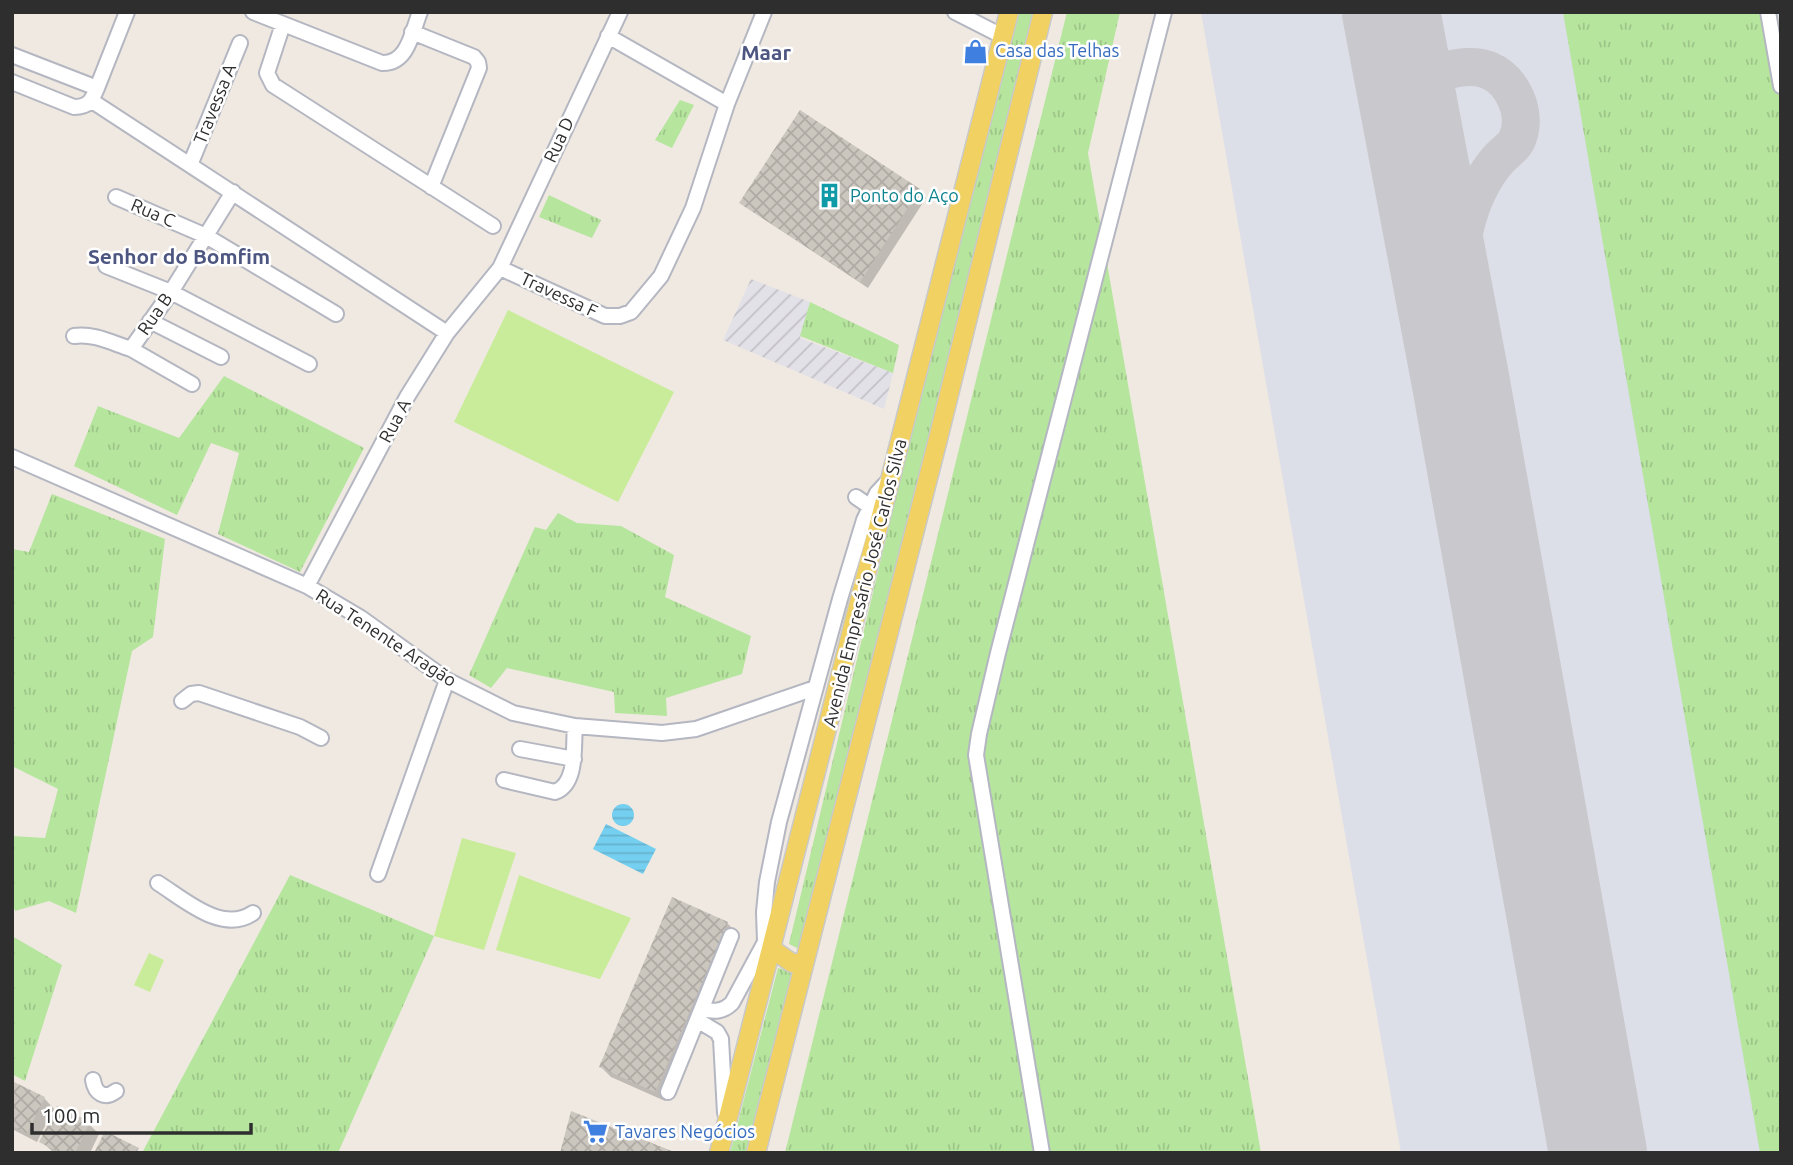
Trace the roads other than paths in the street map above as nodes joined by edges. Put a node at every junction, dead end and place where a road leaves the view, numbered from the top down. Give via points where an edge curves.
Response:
1 (127, 12) edge
2 (253, 12) edge
3 (420, 12) edge
4 (620, 12) edge
5 (764, 12) edge
6 (955, 12) edge
7 (1009, 12) edge
8 (1043, 12) edge
9 (1164, 12) edge
10 (1768, 12) edge
11 (283, 24) junction
12 (412, 32) junction
13 (608, 36) junction
14 (1004, 37) junction
15 (240, 43) dead end
16 (12, 55) edge
17 (12, 82) edge
18 (1781, 86) edge
19 (95, 94) junction
20 (727, 104) junction
21 (190, 165) junction
22 (431, 187) junction
23 (233, 192) junction
24 (116, 197) dead end
25 (493, 226) dead end
26 (206, 236) junction
27 (106, 266) dead end
28 (500, 268) junction
29 (171, 292) junction
30 (336, 314) dead end
31 (150, 321) junction
32 (447, 333) junction
33 (74, 336) dead end
34 (131, 349) junction
35 (221, 357) dead end
36 (309, 365) dead end
37 (192, 384) dead end
38 (12, 457) edge
39 (892, 477) junction
40 (856, 497) dead end
41 (869, 506) junction
42 (307, 586) junction
43 (447, 680) junction
44 (815, 688) junction
45 (183, 701) dead end
46 (575, 726) junction
47 (321, 738) dead end
48 (520, 749) dead end
49 (574, 760) junction
50 (791, 776) junction
51 (504, 780) dead end
52 (814, 783) junction
53 (378, 874) dead end
54 (158, 883) dead end
55 (253, 914) dead end
56 (731, 936) dead end
57 (769, 951) junction
58 (804, 963) junction
59 (700, 1014) junction
60 (93, 1080) dead end
61 (116, 1091) dead end
62 (668, 1092) dead end
63 (726, 1128) junction
64 (719, 1153) edge
65 (756, 1153) edge
66 (1042, 1153) edge

1 - 19 street
2 - 11 street
3 - 12 street
4 - 13 street, Rua D
5 - 20 street
6 - 14 street
7 - 14 main road, Avenida Empresário José Carlos Silva
8 - 58 main road, Avenida Empresário José Carlos Silva
9 - 66 street via 976,755
10 - 18 street
11 - 12 street via 382,63 399,59
11 - 22 street via 267,73 273,85
12 - 22 street via 474,57 479,68
13 - 20 street
13 - 28 street, Rua D
14 - 39 main road, Avenida Empresário José Carlos Silva
15 - 21 street, Travessa A
16 - 19 street
17 - 19 street via 74,107 83,107
19 - 21 street
20 - 28 street, Travessa F via 693,208 661,276 631,312 605,316
21 - 23 street
22 - 25 street
23 - 26 street, Rua B
23 - 32 street
24 - 26 street, Rua C
26 - 29 street, Rua B
26 - 30 street, Rua C
27 - 29 street
28 - 32 street, Rua A
29 - 31 street, Rua B
29 - 36 street
31 - 34 street, Rua B
31 - 35 street
32 - 42 street, Rua A via 407,397
33 - 34 street, Rua B
34 - 37 street
38 - 42 street, Rua Tenente Aragão
39 - 41 street
39 - 52 main road, Avenida Empresário José Carlos Silva
40 - 41 street
41 - 44 street
42 - 43 street, Rua Tenente Aragão via 361,618
43 - 46 street, Rua Tenente Aragão via 513,713
43 - 53 street
44 - 46 street, Rua Tenente Aragão via 696,729 662,733
44 - 50 street
45 - 47 street via 200,693
46 - 49 street
48 - 49 street
49 - 51 street via 558,791
50 - 52 street
50 - 57 street via 767,882
52 - 57 main road, Avenida Empresário José Carlos Silva
54 - 55 street via 223,920 243,920
56 - 59 street
57 - 58 main road via 792,963
57 - 59 street via 733,1003
57 - 63 main road, Avenida Empresário José Carlos Silva
58 - 65 main road, Avenida Empresário José Carlos Silva
59 - 62 street
59 - 63 street via 721,1039
60 - 61 street via 101,1095
63 - 64 main road, Avenida Empresário José Carlos Silva

